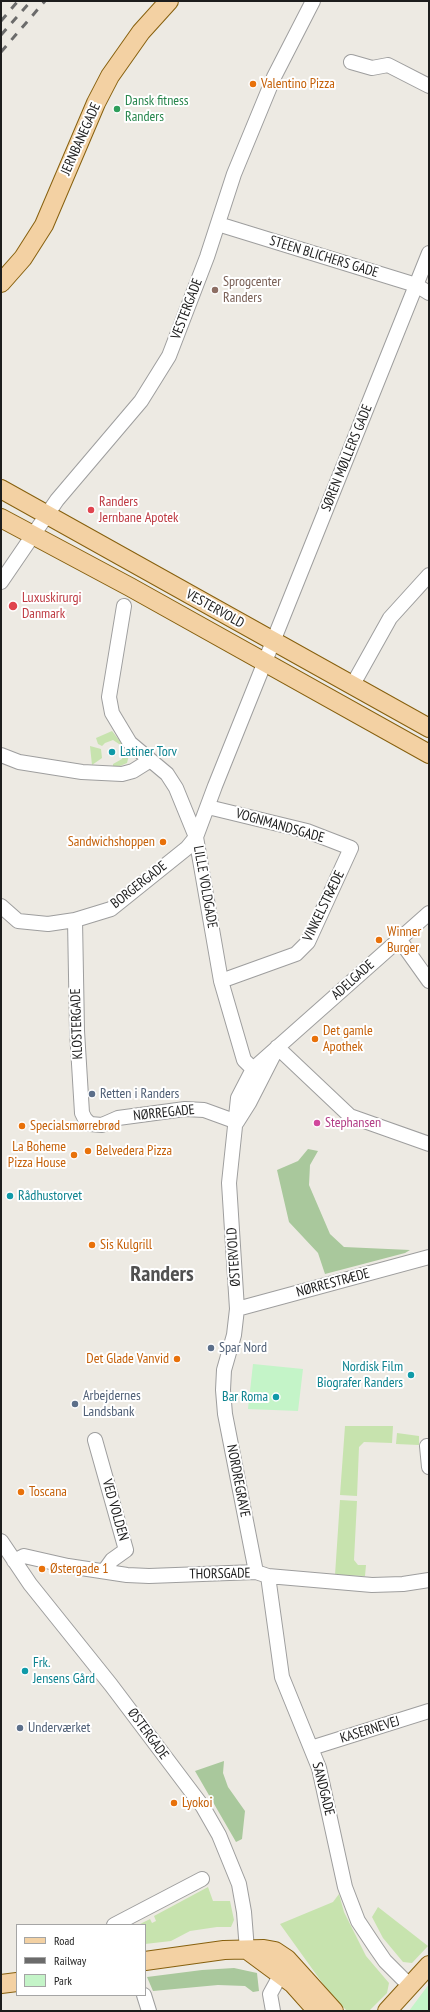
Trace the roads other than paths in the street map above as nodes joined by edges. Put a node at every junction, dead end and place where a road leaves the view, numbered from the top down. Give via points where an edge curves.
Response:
1 (155, 1) edge
2 (169, 1) edge
3 (313, 1) edge
4 (351, 62) dead end
5 (429, 86) edge
6 (218, 224) junction
7 (429, 253) edge
8 (1, 267) edge
9 (1, 283) edge
10 (416, 284) junction
11 (429, 293) edge
12 (1, 489) edge
13 (47, 514) junction
14 (1, 518) edge
15 (33, 535) junction
16 (429, 575) edge
17 (1, 582) edge
18 (124, 606) dead end
19 (274, 642) junction
20 (265, 662) junction
21 (352, 686) junction
22 (429, 728) edge
23 (429, 754) edge
24 (1, 755) edge
25 (150, 761) junction
26 (208, 807) junction
27 (196, 837) junction
28 (351, 848) joint
29 (1, 906) edge
30 (429, 912) edge
31 (75, 920) junction
32 (399, 938) junction
33 (221, 981) junction
34 (429, 981) edge
35 (277, 1047) junction
36 (257, 1072) junction
37 (237, 1122) junction
38 (90, 1124) joint
39 (429, 1144) edge
40 (429, 1257) edge
41 (237, 1309) junction
42 (223, 1390) joint
43 (95, 1440) dead end
44 (427, 1446) dead end
45 (429, 1467) edge
46 (1, 1541) edge
47 (14, 1561) junction
48 (104, 1572) junction
49 (262, 1574) junction
50 (429, 1580) edge
51 (429, 1711) edge
52 (311, 1748) junction
53 (202, 1879) dead end
54 (119, 1924) edge
55 (246, 1950) junction
56 (153, 1960) edge
57 (429, 1965) edge
58 (281, 1974) junction
59 (410, 1986) junction
60 (144, 1996) edge
61 (392, 2008) edge
62 (149, 2011) edge
63 (273, 2011) edge
64 (317, 2011) edge
65 (334, 2011) edge

1 - 8 main road, JERNBANEGADE via 132,26 101,71 86,99 31,225
2 - 9 main road, JERNBANEGADE via 141,32 110,76 44,225 23,258
3 - 6 street, VESTERGADE via 274,77 234,174
4 - 5 street via 372,68 388,65
6 - 10 street, STEEN BLICHERS GADE
6 - 13 street, VESTERGADE via 169,356 141,401
7 - 10 street, SØREN MØLLERS GADE
10 - 11 street, STEEN BLICHERS GADE
10 - 19 street, SØREN MØLLERS GADE
12 - 13 main road, VESTERVOLD
13 - 15 street, VESTERGADE
13 - 19 main road, VESTERVOLD
14 - 15 main road, VESTERVOLD
15 - 17 street, VESTERGADE
15 - 20 main road, VESTERVOLD
16 - 21 street via 390,618
18 - 25 street via 109,697 112,713 130,743
19 - 20 street, SØREN MØLLERS GADE
19 - 21 main road, VESTERVOLD
20 - 23 main road, VESTERVOLD
20 - 26 street, LILLE VOLDGADE
21 - 22 main road, VESTERVOLD
24 - 25 street via 19,762 122,774 134,771
25 - 27 street via 167,774 176,788
26 - 27 street, LILLE VOLDGADE
26 - 28 street, VOGNMANDSGADE via 301,829
27 - 31 street, BORGERGADE via 188,848 111,909
27 - 33 street, LILLE VOLDGADE
28 - 33 street, VINKELSTRÆDE via 308,942 296,954
29 - 31 street, BORGERGADE via 18,921 48,924
30 - 32 street, ADELGADE
31 - 38 street, KLOSTERGADE via 77,1031 82,1113
32 - 34 street
32 - 35 street, ADELGADE
33 - 36 street, LILLE VOLDGADE via 244,1060
35 - 36 street, ADELGADE
35 - 39 street via 350,1116
36 - 37 street, ØSTERVOLD via 238,1098
37 - 38 street, NØRREGADE via 204,1110 185,1108 118,1118 102,1125
37 - 41 street, ØSTERVOLD via 231,1149 229,1183
40 - 41 street, NØRRESTRÆDE
41 - 42 street, ØSTERVOLD via 234,1335 224,1370
42 - 49 street, NORDREGRAVE via 225,1414
43 - 48 street, VED VOLDEN via 126,1550 112,1560
44 - 45 street
46 - 47 street, ØSTERGADE
47 - 48 street, THORSGADE via 24,1556
47 - 55 street, ØSTERGADE via 203,1807 219,1834 239,1884 244,1912
48 - 49 street, THORSGADE via 149,1576
49 - 50 street, THORSGADE via 372,1585
49 - 52 street, SANDGADE via 282,1677
51 - 52 street, KASERNEVEJ
52 - 59 street, SANDGADE via 319,1768 345,1887 358,1921 385,1961
53 - 54 street
55 - 56 main road via 224,1950
55 - 58 main road
55 - 65 main road via 264,1948 275,1951 287,1959
57 - 59 main road
58 - 63 street via 270,1994
58 - 64 main road
59 - 61 main road
60 - 62 street

